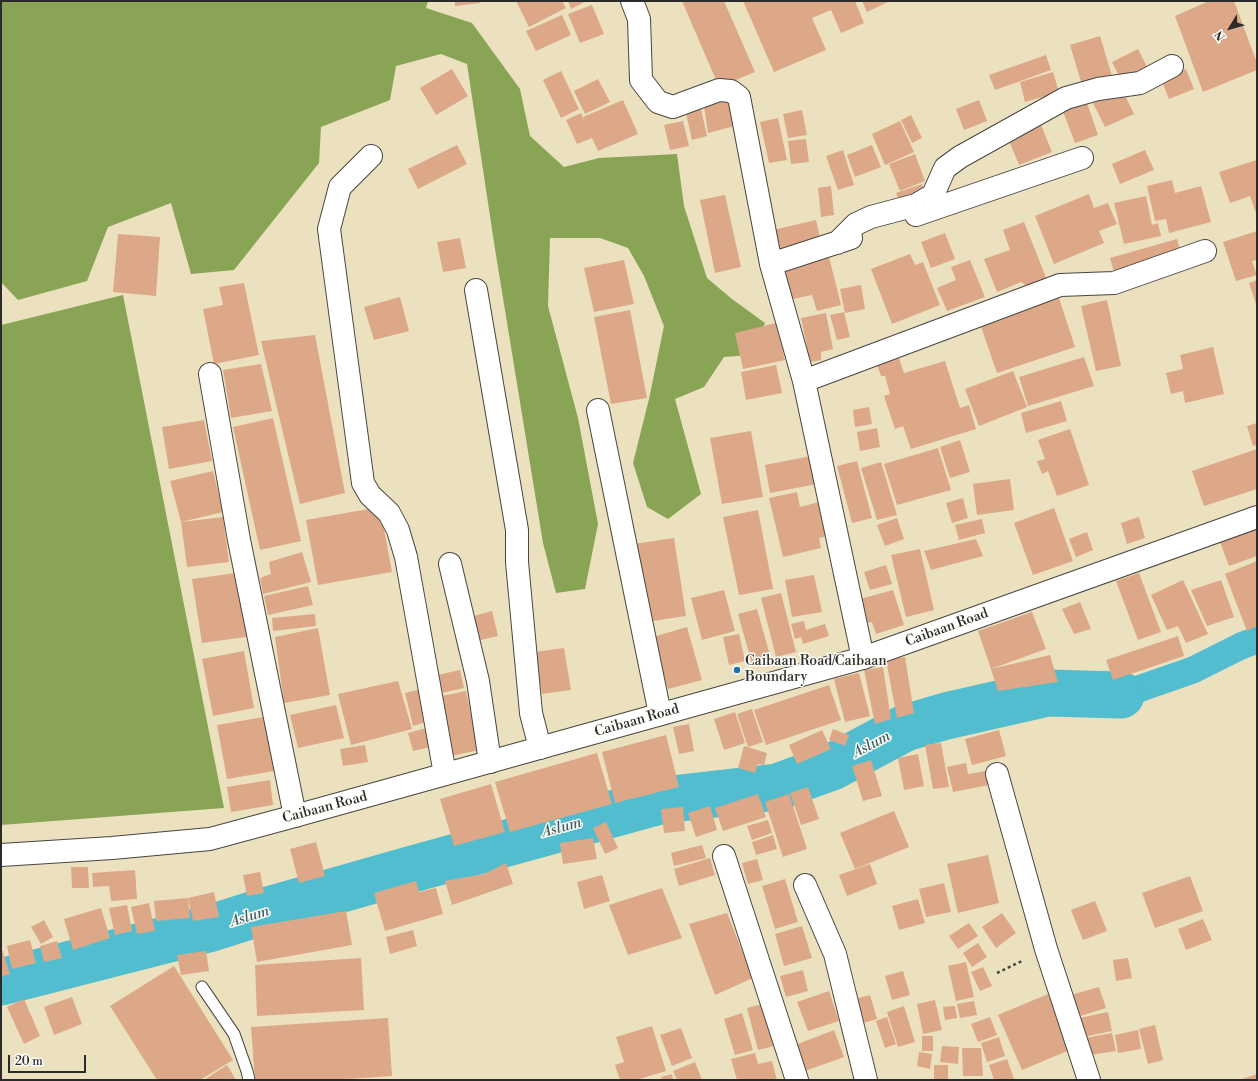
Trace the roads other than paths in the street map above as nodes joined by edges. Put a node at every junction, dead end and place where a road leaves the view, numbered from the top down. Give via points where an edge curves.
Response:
1 (632, 1) edge
2 (1172, 66) dead end
3 (371, 156) dead end
4 (1082, 158) dead end
5 (837, 243) junction
6 (1205, 251) dead end
7 (771, 264) junction
8 (476, 290) dead end
9 (210, 374) dead end
10 (804, 381) junction
11 (598, 410) dead end
12 (1257, 517) edge
13 (450, 564) dead end
14 (863, 658) junction
15 (660, 714) junction
16 (540, 748) junction
17 (490, 762) junction
18 (445, 774) junction
19 (997, 774) dead end
20 (295, 816) junction
21 (1, 855) edge
22 (724, 856) dead end
23 (805, 885) dead end
24 (202, 987) dead end
25 (249, 1080) edge
26 (797, 1080) edge
27 (866, 1080) edge
28 (1089, 1080) edge

1 - 7 street via 639,19 640,80 658,102 673,107 719,90 731,91 739,98
2 - 5 street via 1140,83 1098,89 1066,98 960,157 945,168 933,196 916,205 871,217 856,224
3 - 18 street via 340,187 329,229 363,483 370,495 389,513 404,550
4 - 5 street
5 - 7 street
6 - 10 street via 1114,283 1060,285
7 - 10 street
8 - 16 street via 517,530 517,562 531,713
9 - 20 street via 239,540
10 - 14 street
11 - 15 street
12 - 14 street, Caibaan Road
13 - 17 street via 478,681
14 - 15 street, Caibaan Road
15 - 16 street, Caibaan Road
16 - 17 street, Caibaan Road
17 - 18 street, Caibaan Road
18 - 20 street, Caibaan Road
19 - 28 street via 1046,949
20 - 21 street, Caibaan Road via 210,839
22 - 26 street
23 - 27 street via 835,954
24 - 25 lane via 234,1034

